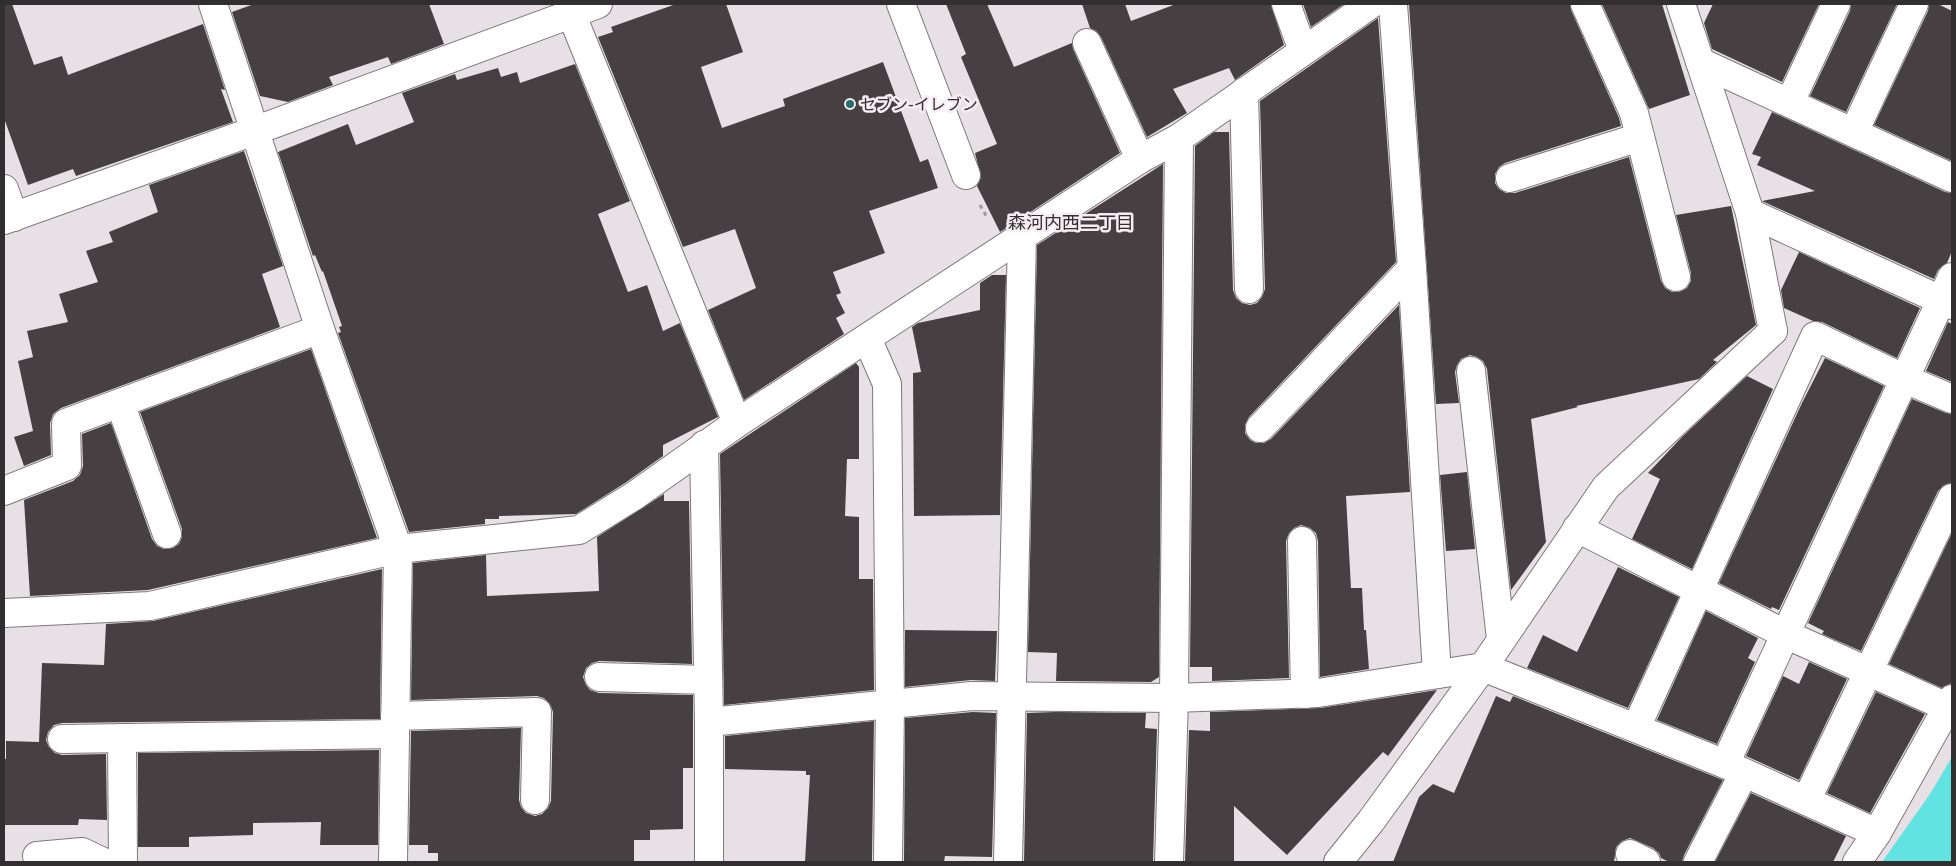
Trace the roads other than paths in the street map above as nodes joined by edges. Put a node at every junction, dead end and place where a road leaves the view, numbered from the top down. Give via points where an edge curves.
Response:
1 (213, 4) edge
2 (598, 4) edge
3 (901, 4) edge
4 (1286, 4) edge
5 (1371, 4) edge
6 (1394, 4) edge
7 (1585, 4) edge
8 (1681, 4) edge
9 (1836, 4) edge
10 (1914, 4) edge
11 (571, 14) junction
12 (1087, 43) dead end
13 (1303, 51) junction
14 (1700, 62) junction
15 (1244, 92) junction
16 (1790, 102) junction
17 (254, 131) junction
18 (1854, 132) junction
19 (1640, 137) junction
20 (1179, 138) junction
21 (1140, 159) junction
22 (966, 175) road end
23 (1510, 178) dead end
24 (1952, 178) edge
25 (4, 189) edge
26 (1750, 213) junction
27 (9, 219) edge
28 (1012, 243) junction
29 (1412, 268) junction
30 (1676, 277) dead end
31 (1249, 289) dead end
32 (1949, 293) edge
33 (320, 330) junction
34 (1773, 332) junction
35 (867, 338) junction
36 (1813, 343) junction
37 (1471, 371) dead end
38 (1905, 379) junction
39 (1952, 399) edge
40 (120, 403) junction
41 (737, 423) junction
42 (1260, 428) dead end
43 (704, 445) junction
44 (4, 491) edge
45 (1952, 498) edge
46 (1577, 528) junction
47 (167, 534) dead end
48 (1302, 540) dead end
49 (398, 549) junction
50 (1699, 591) junction
51 (4, 614) edge
52 (1785, 634) junction
53 (1501, 639) junction
54 (1483, 667) junction
55 (1868, 671) junction
56 (1437, 674) junction
57 (599, 677) dead end
58 (708, 680) junction
59 (1305, 694) junction
60 (1013, 696) junction
61 (1174, 698) junction
62 (1950, 703) edge
63 (890, 704) junction
64 (709, 722) junction
65 (395, 725) junction
66 (1636, 728) junction
67 (122, 738) junction
68 (62, 739) dead end
69 (1734, 769) junction
70 (536, 800) dead end
71 (1806, 801) junction
72 (1877, 833) junction
73 (37, 856) dead end
74 (1350, 859) edge
75 (103, 862) edge
76 (123, 862) edge
77 (393, 862) edge
78 (709, 862) edge
79 (888, 862) edge
80 (1008, 862) edge
81 (1169, 862) edge
82 (1698, 862) edge
83 (1857, 862) edge

1 - 17 street
2 - 11 street
3 - 22 street
4 - 13 street
5 - 13 street
6 - 29 street
7 - 19 street via 1634,113
8 - 14 street
9 - 16 street
10 - 18 street
11 - 17 street
11 - 41 street
12 - 21 street
13 - 15 street
14 - 16 street
14 - 26 street
15 - 20 street
15 - 31 street
16 - 18 street
17 - 27 street
17 - 33 street
18 - 24 street
19 - 23 street
19 - 30 street
20 - 21 street
20 - 61 street
21 - 28 street
25 - 27 street
26 - 32 street
26 - 34 street
28 - 35 street
28 - 60 street
29 - 42 street
29 - 56 street
32 - 38 street
33 - 40 street
33 - 49 street
34 - 36 street
34 - 46 street via 1606,487
35 - 41 street
35 - 63 street via 887,384
36 - 38 street
36 - 50 street
37 - 53 street
38 - 39 street
38 - 52 street
40 - 44 street via 66,423 67,466
40 - 47 street
41 - 43 street
43 - 49 street via 634,496 579,530
43 - 58 street
45 - 55 street
46 - 50 street
46 - 53 street
48 - 59 street
49 - 51 street via 150,606
49 - 65 street
50 - 52 street
50 - 66 street
52 - 55 street
52 - 69 street
53 - 54 street
54 - 56 street
54 - 66 street
54 - 74 street via 1371,821
55 - 62 street
55 - 71 street
56 - 59 street
57 - 58 street
58 - 64 street
59 - 61 street
60 - 61 street
60 - 63 street via 972,696
60 - 80 street
61 - 81 street
62 - 72 street
63 - 64 street
63 - 79 street
64 - 78 street
65 - 67 street
65 - 70 street via 537,712
65 - 77 street
66 - 69 street
67 - 68 street
67 - 76 street
69 - 71 street
69 - 82 street
71 - 72 street
72 - 83 street
73 - 75 street via 82,852

